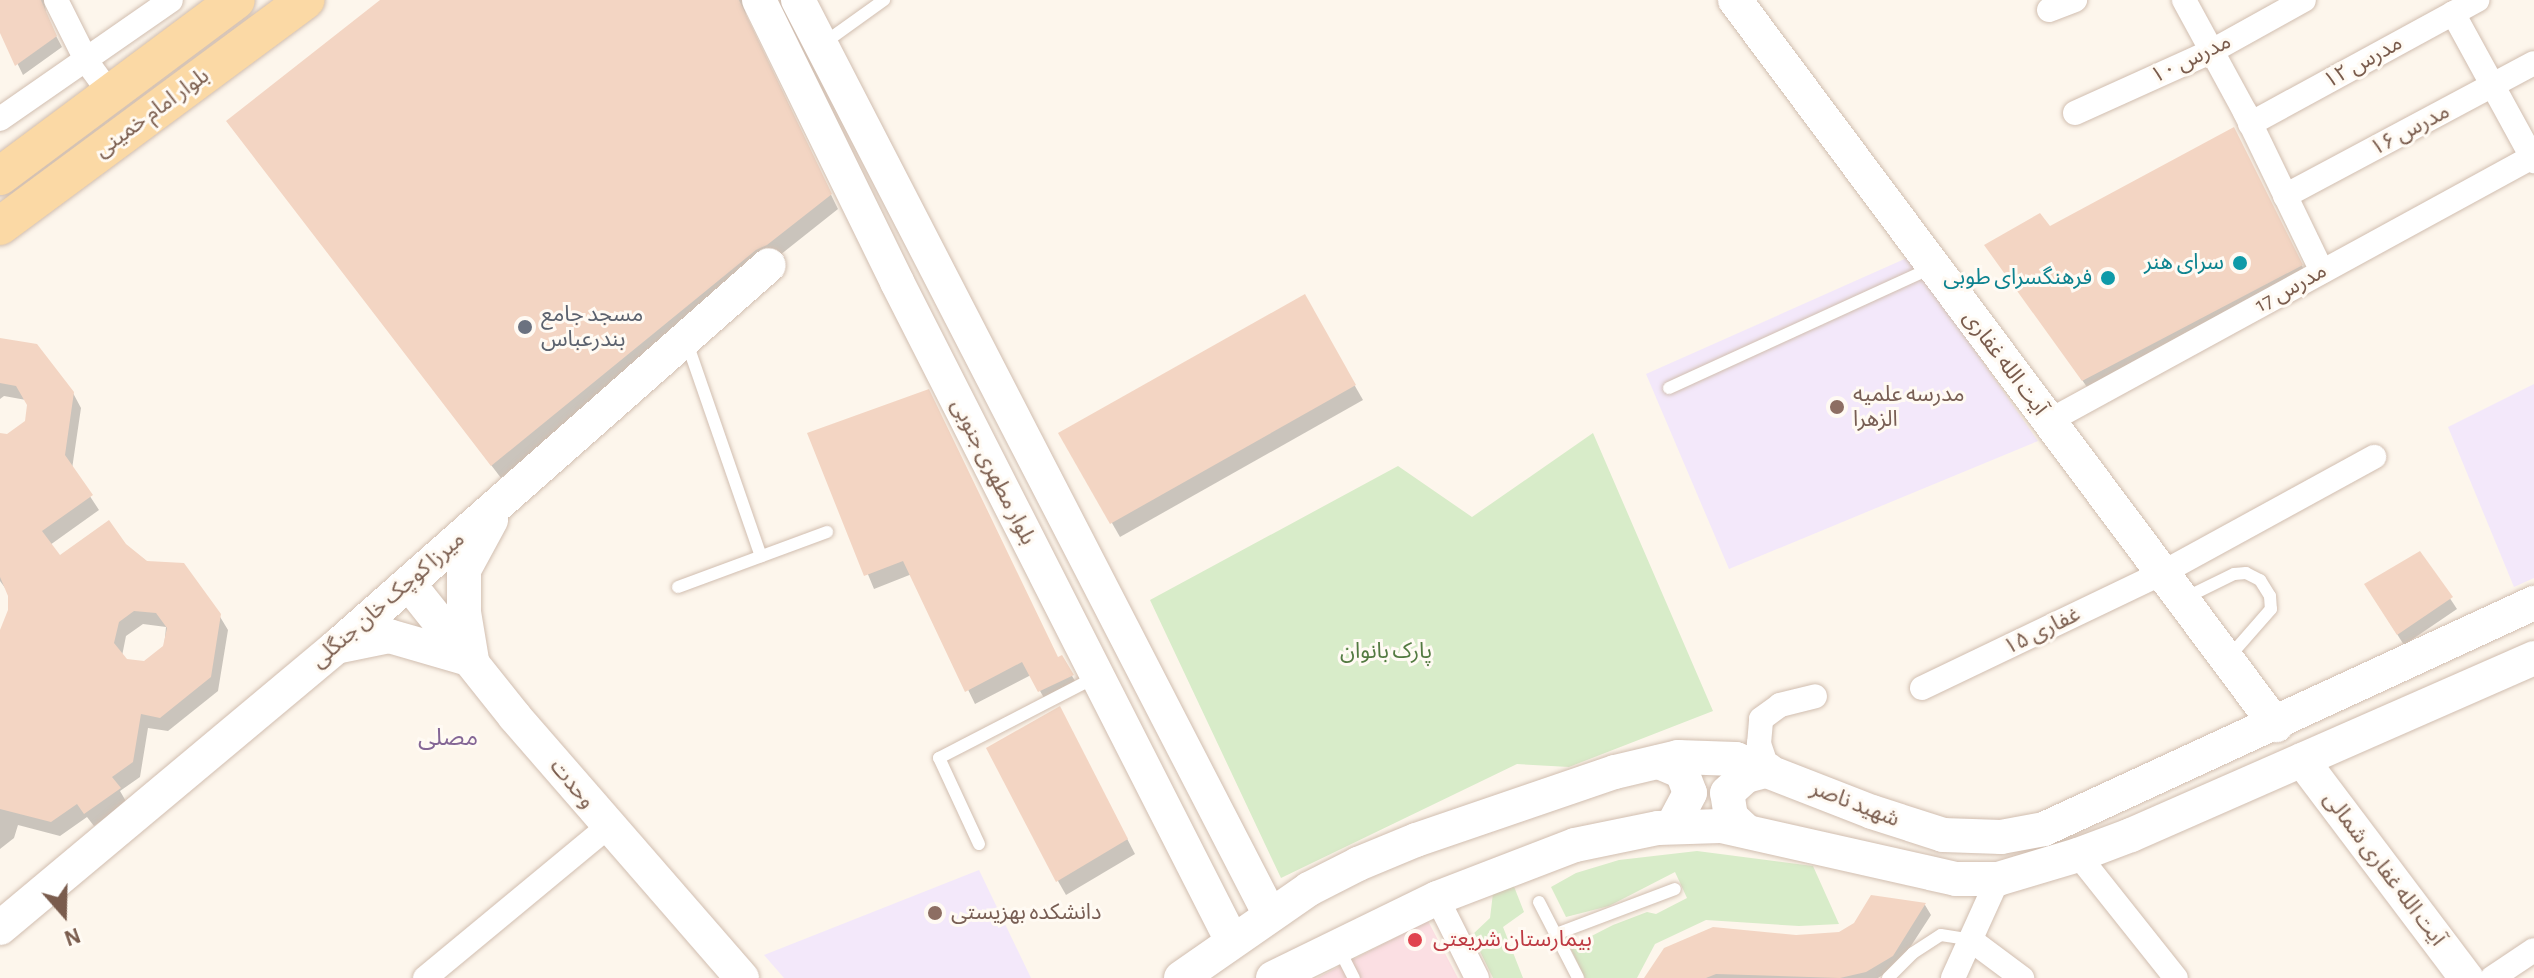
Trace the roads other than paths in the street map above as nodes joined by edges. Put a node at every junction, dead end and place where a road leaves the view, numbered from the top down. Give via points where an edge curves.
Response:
1 (56, 0) edge
2 (171, 0) edge
3 (236, 0) edge
4 (305, 0) edge
5 (759, 0) edge
6 (798, 0) edge
7 (884, 0) edge
8 (1735, 0) edge
9 (2075, 0) edge
10 (2184, 0) edge
11 (2304, 0) edge
12 (2477, 0) edge
13 (2049, 10) dead end
14 (2453, 13) junction
15 (821, 45) junction
16 (2212, 51) junction
17 (87, 62) junction
18 (2534, 63) edge
19 (2493, 85) junction
20 (110, 94) junction
21 (853, 108) junction
22 (2075, 113) dead end
23 (0, 119) edge
24 (2250, 124) junction
25 (820, 126) junction
26 (2533, 158) edge
27 (0, 176) edge
28 (2285, 196) junction
29 (0, 226) edge
30 (769, 265) dead end
31 (1934, 267) junction
32 (2322, 271) junction
33 (686, 340) junction
34 (1669, 388) dead end
35 (2049, 421) junction
36 (2374, 457) dead end
37 (502, 498) junction
38 (827, 532) dead end
39 (761, 556) junction
40 (1091, 570) junction
41 (409, 584) junction
42 (2172, 586) junction
43 (678, 587) dead end
44 (1053, 590) junction
45 (2534, 603) edge
46 (336, 647) junction
47 (2534, 658) edge
48 (472, 660) junction
49 (2227, 660) junction
50 (1097, 677) junction
51 (1922, 688) dead end
52 (1815, 696) dead end
53 (2276, 725) junction
54 (2302, 760) junction
55 (1659, 762) junction
56 (1768, 770) junction
57 (609, 826) junction
58 (1672, 827) junction
59 (1745, 830) junction
60 (979, 844) dead end
61 (2078, 855) junction
62 (1998, 879) junction
63 (1675, 889) dead end
64 (1437, 898) junction
65 (1539, 902) dead end
66 (1270, 915) junction
67 (0, 928) edge
68 (1556, 934) junction
69 (1971, 940) junction
70 (1232, 941) junction
71 (1337, 945) junction
72 (2534, 950) edge
73 (425, 978) edge
74 (742, 978) edge
75 (1181, 978) edge
76 (1273, 978) edge
77 (1354, 978) edge
78 (1477, 978) edge
79 (1578, 978) edge
80 (1888, 978) edge
81 (1953, 978) edge
82 (2022, 978) edge
83 (2176, 978) edge
84 (2466, 978) edge
85 (2492, 978) edge

1 - 17 street
2 - 17 street
3 - 20 main road, بلوار امام خمینی
4 - 29 main road, بلوار امام خمینی
5 - 25 street, بلوار مطهری جنوبی
6 - 15 street, بلوار مطهری جنوبی
7 - 15 lane
8 - 31 street, آیت الله غفاری
9 - 13 street
10 - 16 street
11 - 16 street, مدرس ۱۰
12 - 14 street, مدرس ۱۲
14 - 19 street
14 - 24 street, مدرس ۱۲
15 - 21 street, بلوار مطهری جنوبی
16 - 22 street, مدرس ۱۰
16 - 24 street
17 - 20 street
17 - 23 street
18 - 19 street, مدرس ۱۶
19 - 26 street
19 - 28 street, مدرس ۱۶
20 - 27 main road, بلوار امام خمینی
21 - 25 street
21 - 40 street, بلوار مطهری جنوبی
24 - 28 street
25 - 44 street, بلوار مطهری جنوبی
26 - 32 street, مدرس 17
28 - 32 street
30 - 33 street, میرزا کوچک خان جنگلی
31 - 34 lane
31 - 35 street, آیت الله غفاری
32 - 35 street, مدرس 17
33 - 37 street, میرزا کوچک خان جنگلی
33 - 39 lane
35 - 42 street, آیت الله غفاری
36 - 42 street, غفاری ۱۵
37 - 41 street, میرزا کوچک خان جنگلی
37 - 48 street via 464,570
38 - 39 lane
39 - 43 lane
40 - 44 street
40 - 66 street, بلوار مطهری جنوبی
41 - 46 street, میرزا کوچک خان جنگلی
41 - 48 street, وحدت
42 - 49 street, آیت الله غفاری
42 - 49 lane via 2246,573 2260,580 2271,609
42 - 51 street, غفاری ۱۵
44 - 50 street, بلوار مطهری جنوبی
45 - 53 street, شهید ناصر
46 - 48 street via 389,636
46 - 67 street, میرزا کوچک خان جنگلی
47 - 54 street, شهید ناصر
48 - 57 street, وحدت
49 - 53 street, آیت الله غفاری
50 - 60 lane via 939,758
50 - 70 street, بلوار مطهری جنوبی
52 - 56 street via 1780,705 1761,719 1759,744
53 - 56 street, شهید ناصر via 2044,829 2001,837 1943,835
54 - 61 street, شهید ناصر
54 - 84 street, آیت الله غفاری شمالی
55 - 56 street, شهید ناصر via 1710,756
55 - 58 street via 1682,772 1690,793
55 - 66 street, شهید ناصر via 1416,840 1309,889
56 - 59 street via 1746,776 1727,793 1731,817
57 - 73 street
57 - 74 street, وحدت
58 - 59 street, شهید ناصر
58 - 64 street, شهید ناصر via 1575,845
59 - 62 street, شهید ناصر via 1956,879
61 - 62 street, شهید ناصر
61 - 83 street
62 - 69 street
63 - 68 lane
64 - 71 street, شهید ناصر
64 - 78 street
65 - 68 lane
66 - 70 street, شهید ناصر
68 - 79 lane
69 - 80 lane via 1941,935
69 - 81 street
69 - 82 street
70 - 75 street, شهید ناصر
71 - 76 street, شهید ناصر
71 - 77 lane
72 - 85 street

